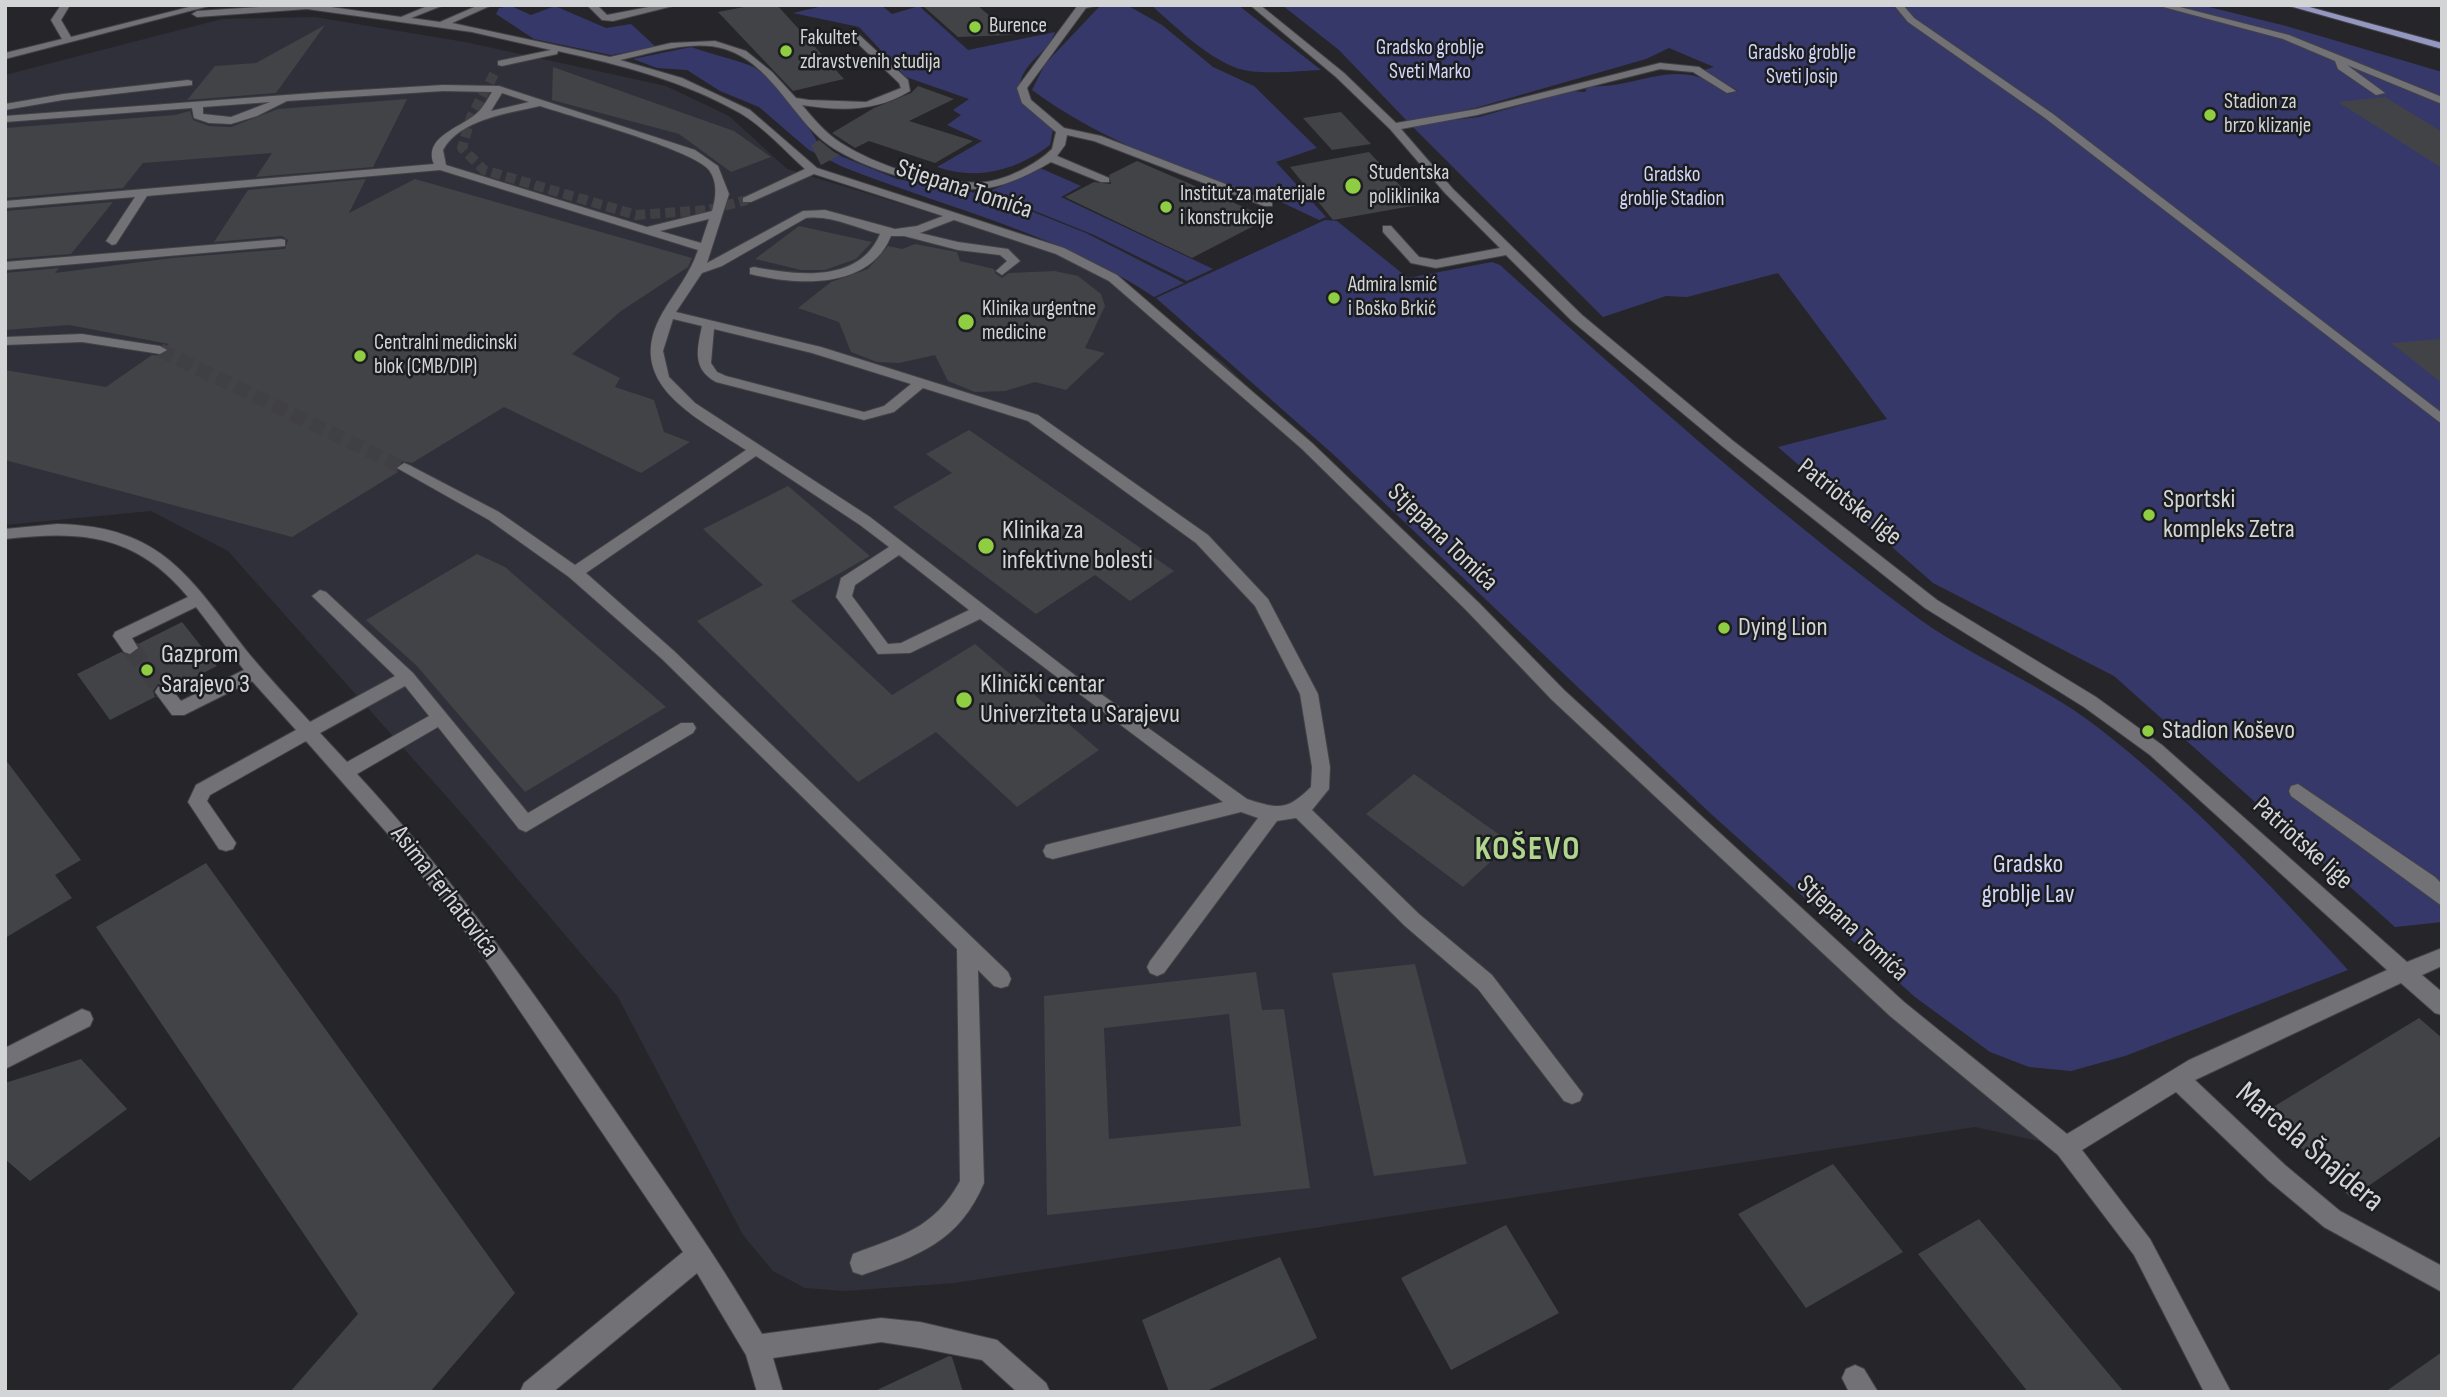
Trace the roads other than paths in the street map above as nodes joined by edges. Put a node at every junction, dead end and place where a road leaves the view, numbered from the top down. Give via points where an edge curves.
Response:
1 (65, 5) edge
2 (209, 5) edge
3 (324, 5) edge
4 (440, 5) edge
5 (488, 5) edge
6 (591, 5) edge
7 (673, 5) edge
8 (1095, 5) edge
9 (1254, 5) edge
10 (1899, 5) edge
11 (2160, 5) edge
12 (2290, 5) edge
13 (299, 6) edge
14 (335, 10) junction
15 (159, 18) junction
16 (402, 18) junction
17 (443, 24) junction
18 (854, 35) dead end
19 (68, 40) junction
20 (524, 42) junction
21 (2442, 46) edge
22 (564, 51) junction
23 (5, 56) edge
24 (2341, 57) junction
25 (607, 60) junction
26 (502, 63) junction
27 (494, 74) tunnel mouth
28 (188, 83) dead end
29 (499, 89) junction
30 (1731, 91) dead end
31 (2380, 93) dead end
32 (286, 97) junction
33 (2442, 101) edge
34 (795, 102) junction
35 (539, 103) junction
36 (197, 104) junction
37 (5, 107) edge
38 (481, 116) junction
39 (5, 119) edge
40 (1394, 127) junction
41 (1061, 131) junction
42 (1049, 157) junction
43 (442, 167) junction
44 (813, 170) junction
45 (1104, 180) dead end
46 (143, 194) junction
47 (747, 200) tunnel mouth
48 (1268, 204) dead end
49 (5, 205) edge
50 (714, 215) junction
51 (954, 215) junction
52 (645, 229) junction
53 (1387, 229) dead end
54 (887, 232) junction
55 (907, 233) junction
56 (113, 240) dead end
57 (281, 243) dead end
58 (703, 248) junction
59 (1506, 251) junction
60 (5, 266) edge
61 (698, 270) junction
62 (754, 271) dead end
63 (1002, 271) dead end
64 (668, 314) junction
65 (709, 323) junction
66 (5, 341) edge
67 (160, 350) tunnel mouth
68 (922, 381) junction
69 (2442, 421) edge
70 (754, 451) junction
71 (404, 468) tunnel mouth
72 (5, 534) edge
73 (900, 548) junction
74 (575, 573) junction
75 (320, 596) dead end
76 (198, 599) junction
77 (981, 611) junction
78 (130, 648) dead end
79 (255, 672) junction
80 (407, 677) junction
81 (164, 692) tunnel mouth
82 (438, 719) junction
83 (687, 728) dead end
84 (307, 730) junction
85 (345, 772) junction
86 (2298, 791) dead end
87 (1241, 805) junction
88 (1300, 810) junction
89 (1271, 814) junction
90 (226, 843) dead end
91 (1053, 851) dead end
92 (2442, 898) edge
93 (967, 947) junction
94 (2442, 957) edge
95 (1157, 967) dead end
96 (2402, 972) junction
97 (1001, 979) dead end
98 (2442, 1006) edge
99 (82, 1019) dead end
100 (5, 1059) edge
101 (2178, 1079) junction
102 (1572, 1094) dead end
103 (2066, 1147) junction
104 (698, 1256) junction
105 (862, 1263) dead end
106 (2442, 1280) edge
107 (756, 1348) junction
108 (533, 1392) edge
109 (770, 1392) edge
110 (1037, 1392) edge
111 (2218, 1392) edge

1 - 19 street via 57,20
2 - 15 street
3 - 14 street, Stjepana Tomića
4 - 16 street
5 - 17 street
6 - 7 street via 605,18
8 - 41 street via 1083,5 1022,88 1026,102
9 - 40 street, Patriotske lige
10 - 69 street via 1911,20 2059,124
11 - 24 street via 2286,37
12 - 21 main road
13 - 14 street, Stjepana Tomića
13 - 15 street, Stjepana Tomića
14 - 16 street, Stjepana Tomića
15 - 19 street
16 - 17 street, Stjepana Tomića
17 - 20 street, Stjepana Tomića
18 - 34 street via 906,89 886,101 849,108
19 - 23 street
20 - 22 street, Stjepana Tomića
20 - 26 street
22 - 25 street, Stjepana Tomića
22 - 26 street
24 - 31 street via 2342,67
24 - 33 street
25 - 34 street via 699,43 729,47 748,57
25 - 44 street, Stjepana Tomića via 678,80 746,112
26 - 27 street
28 - 37 street
29 - 32 street
29 - 35 street
29 - 38 street
30 - 40 street via 1695,69 1660,66 1477,112
32 - 36 street
32 - 36 street via 263,112 230,119 204,119 198,116
34 - 42 street via 838,146 862,159 924,177 985,185
35 - 38 street
35 - 50 street via 691,152 713,168 723,194
36 - 39 street
38 - 43 street via 436,149
40 - 59 street, Patriotske lige
41 - 42 street via 1058,152
41 - 48 street via 1097,138
42 - 45 street
43 - 46 street
43 - 52 street
44 - 47 street
44 - 51 street, Stjepana Tomića
46 - 49 street
46 - 56 street
50 - 52 street
50 - 58 street
51 - 55 street
51 - 103 street, Stjepana Tomića via 1060,251 1134,293 1307,446 1558,695 1867,981 1958,1062
52 - 58 street
53 - 59 street via 1415,260 1437,264
54 - 55 street
54 - 61 street via 815,212
54 - 62 street via 877,253 831,275 805,280
55 - 63 street via 1004,252 1014,261
57 - 60 street
58 - 61 street
59 - 96 street, Patriotske lige via 1577,318 1727,443 1931,604 2090,702 2156,750
61 - 64 street
64 - 65 street
64 - 70 street via 656,351 662,378 690,406
65 - 68 street
65 - 68 street via 702,363 706,371 721,379 864,416 891,409
66 - 67 street via 82,338
68 - 88 street via 1033,418 1202,538 1262,603 1309,694 1321,767 1320,789
70 - 73 street
70 - 74 street
71 - 74 street via 494,516
72 - 76 street, Asima Ferhatovića via 84,530 119,538 162,562
73 - 77 street
73 - 77 street via 847,582 844,589 844,597 884,650 904,649
74 - 93 street via 668,655
75 - 80 street
76 - 78 street via 121,636
76 - 79 street, Asima Ferhatovića
77 - 87 street
79 - 81 street via 178,710
79 - 84 street, Asima Ferhatovića
80 - 82 street
80 - 84 street
82 - 83 street via 526,824
82 - 85 street
84 - 85 street, Asima Ferhatovića
84 - 90 street via 203,790 197,802
85 - 104 street, Asima Ferhatovića via 428,868 521,991
86 - 92 street via 2428,883
87 - 89 street
87 - 91 street
88 - 89 street
88 - 102 street via 1412,920 1485,982
89 - 95 street
93 - 97 street
93 - 105 street via 972,1183 960,1208 942,1228 906,1248
94 - 96 street
96 - 98 street, Patriotske lige
96 - 101 street
99 - 100 street
101 - 103 street
101 - 106 street, Marcela Šnajdera via 2332,1219
103 - 111 street via 2142,1247
104 - 107 street, Asima Ferhatovića
104 - 108 street
107 - 109 street, Asima Ferhatovića
107 - 110 street via 881,1330 920,1335 988,1349

